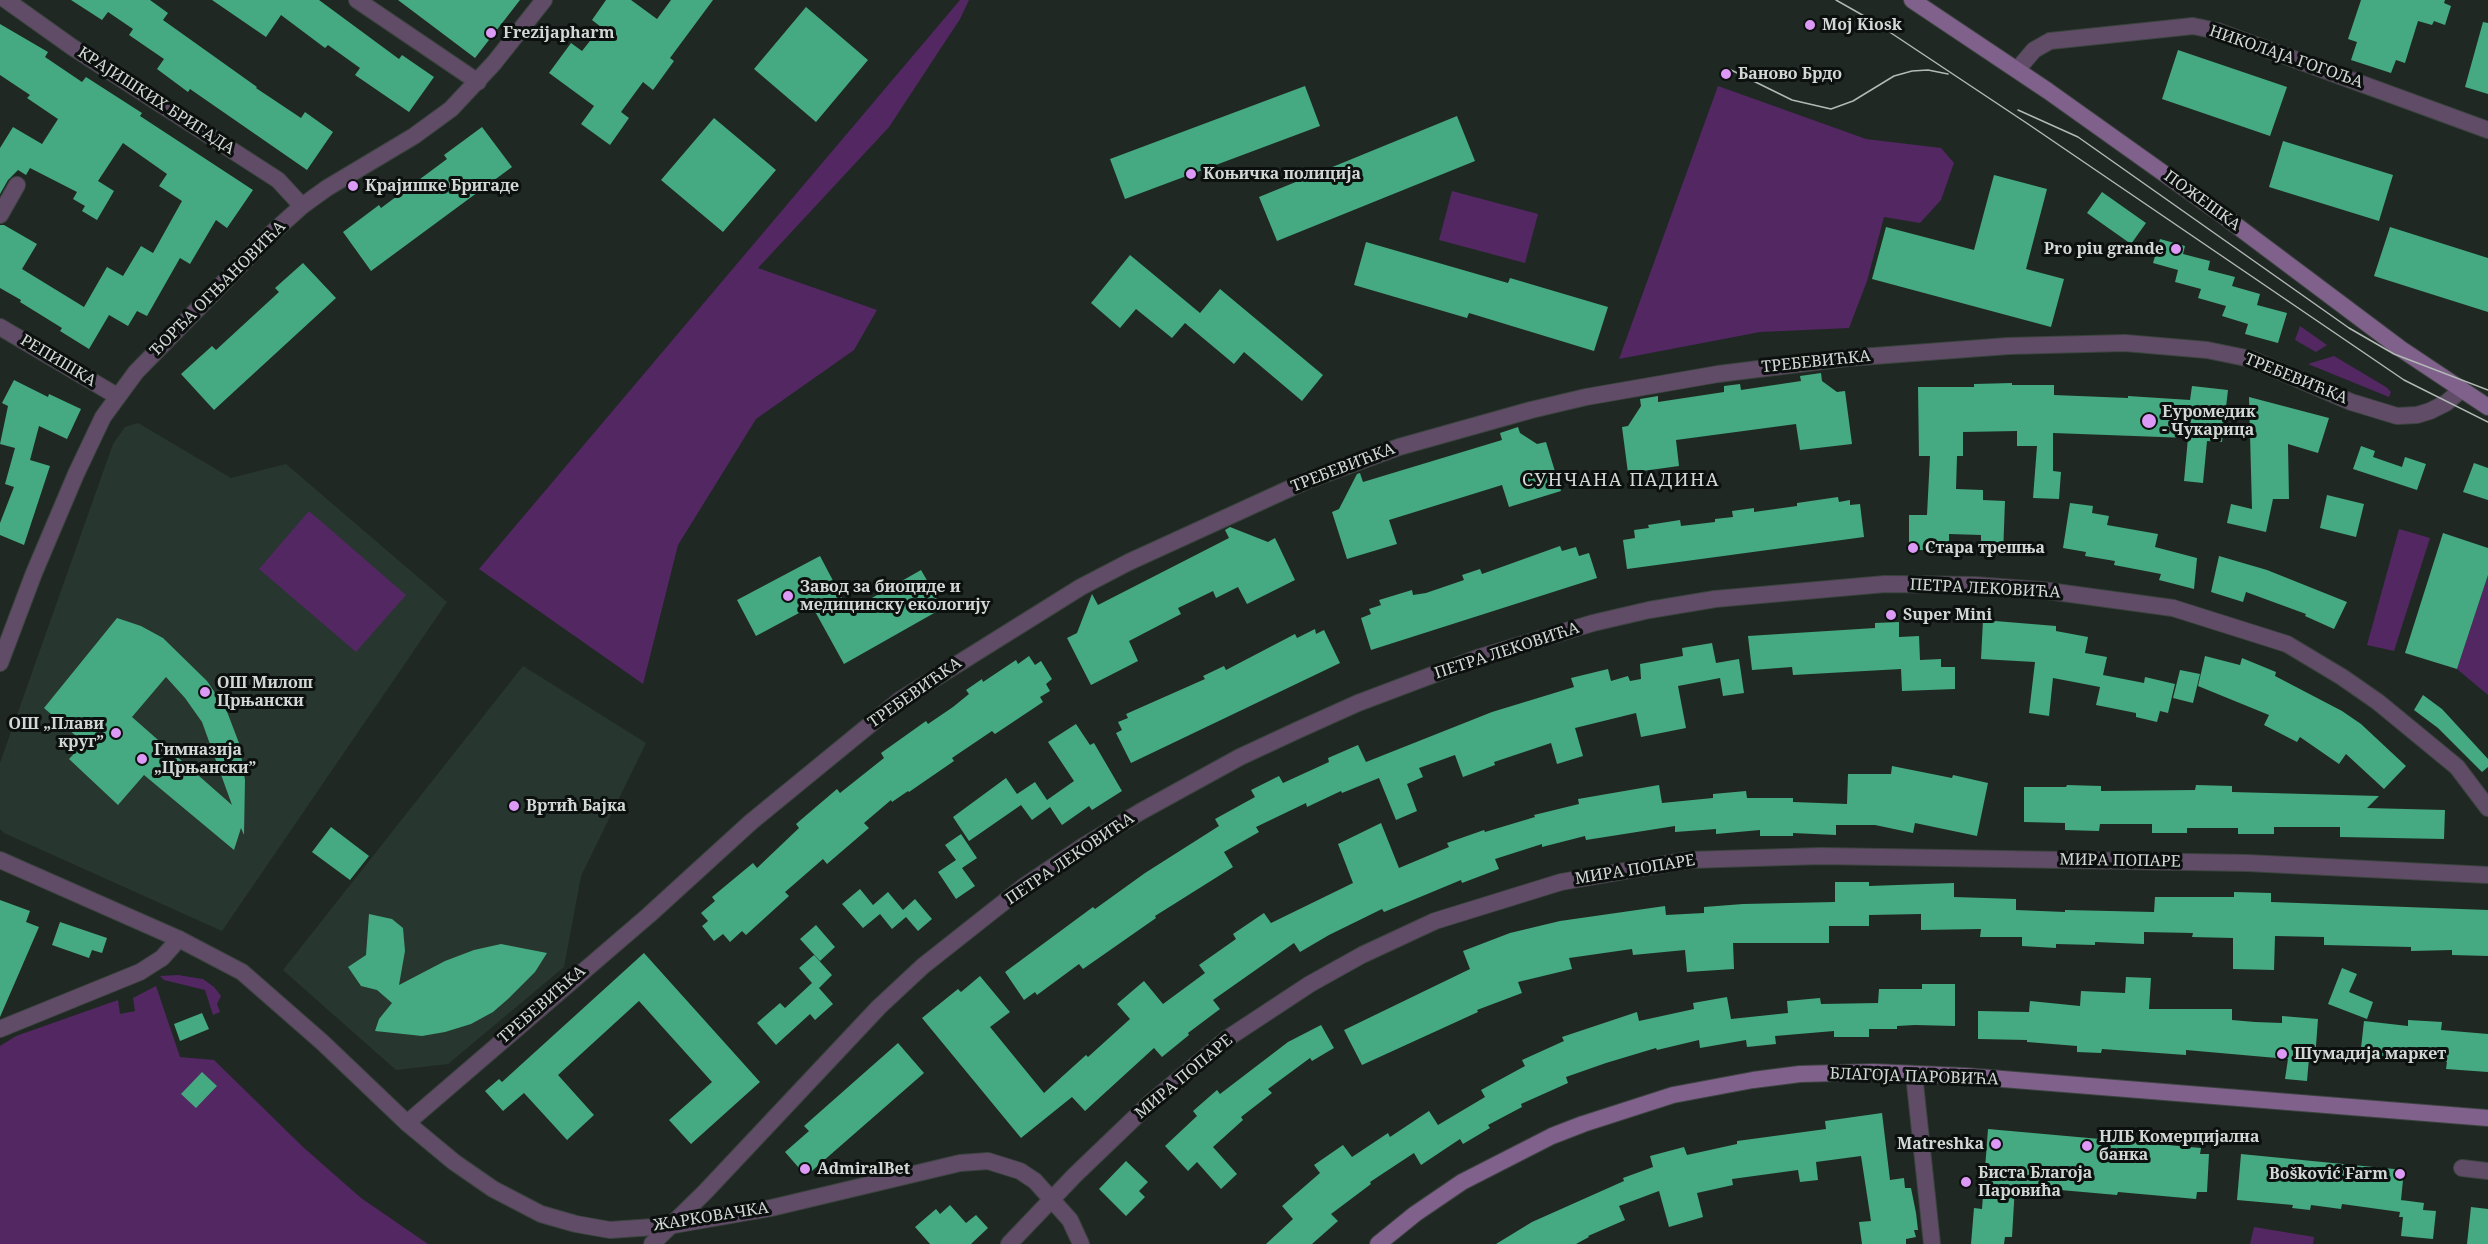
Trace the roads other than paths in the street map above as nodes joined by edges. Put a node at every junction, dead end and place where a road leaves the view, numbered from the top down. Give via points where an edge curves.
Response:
1 (6, 0) edge
2 (357, 0) edge
3 (544, 0) edge
4 (1912, 0) edge
5 (2017, 70) junction
6 (478, 82) junction
7 (2488, 130) edge
8 (17, 185) dead end
9 (302, 206) junction
10 (0, 215) edge
11 (0, 327) edge
12 (2461, 390) junction
13 (117, 396) junction
14 (2488, 407) edge
15 (0, 663) edge
16 (2488, 808) edge
17 (0, 860) edge
18 (2488, 875) edge
19 (179, 939) junction
20 (0, 1029) edge
21 (1914, 1074) junction
22 (2488, 1118) edge
23 (407, 1123) junction
24 (2462, 1168) dead end
25 (2488, 1170) edge
26 (1053, 1199) junction
27 (668, 1226) junction
28 (652, 1244) edge
29 (1010, 1244) edge
30 (1081, 1244) edge
31 (1378, 1244) edge
32 (1932, 1244) edge

1 - 9 street, КРАЈИШКИХ БРИГАДА via 278,180
2 - 6 street
3 - 6 street, ЂОРЂА ОГЊАНОВИЋА
4 - 5 main road, ПОЖЕШКА
5 - 7 street, НИКОЛАЈА ГОГОЉА via 2034,50 2050,41 2200,27
5 - 12 main road, ПОЖЕШКА
6 - 9 street, ЂОРЂА ОГЊАНОВИЋА via 414,136
8 - 10 street
9 - 13 street, ЂОРЂА ОГЊАНОВИЋА via 152,353
11 - 13 street, РЕПИШКА
12 - 14 main road, ПОЖЕШКА
12 - 23 street, ТРЕБЕВИЋКА via 2430,411 2397,417 2351,402 2251,359 2207,350 2125,343 2008,346 1847,358 1718,374 1586,397 1399,447 1306,481 1129,562 1081,587 900,700 751,822
13 - 15 street, ЂОРЂА ОГЊАНОВИЋА via 76,474
16 - 27 street, ПЕТРА ЛЕКОВИЋА via 2457,767 2342,676 2287,644 2173,608 2041,590 1885,584 1715,599 1624,616 1537,638 1358,704 1240,757 1083,847 1023,887 916,972
17 - 19 street, ЖАРКОВАЧКА
18 - 26 street, МИРА ПОПАРЕ via 2247,863 1821,856 1688,860 1561,882 1435,921 1310,984 1228,1038 1149,1104
19 - 20 street via 162,958 140,972
19 - 23 street, ЖАРКОВАЧКА via 255,981
21 - 22 main road, БЛАГОЈА ПАРОВИЋА
21 - 31 main road, БЛАГОЈА ПАРОВИЋА via 1800,1074 1646,1103 1552,1136 1491,1166 1415,1214
21 - 32 street
23 - 27 street, ЖАРКОВАЧКА via 493,1189 542,1214 610,1230
24 - 25 street
26 - 27 street, ЖАРКОВАЧКА via 1020,1171 980,1161 771,1208
26 - 29 street, МИРА ПОПАРЕ
26 - 30 street, ЖАРКОВАЧКА via 1070,1220
27 - 28 street, ПЕТРА ЛЕКОВИЋА

